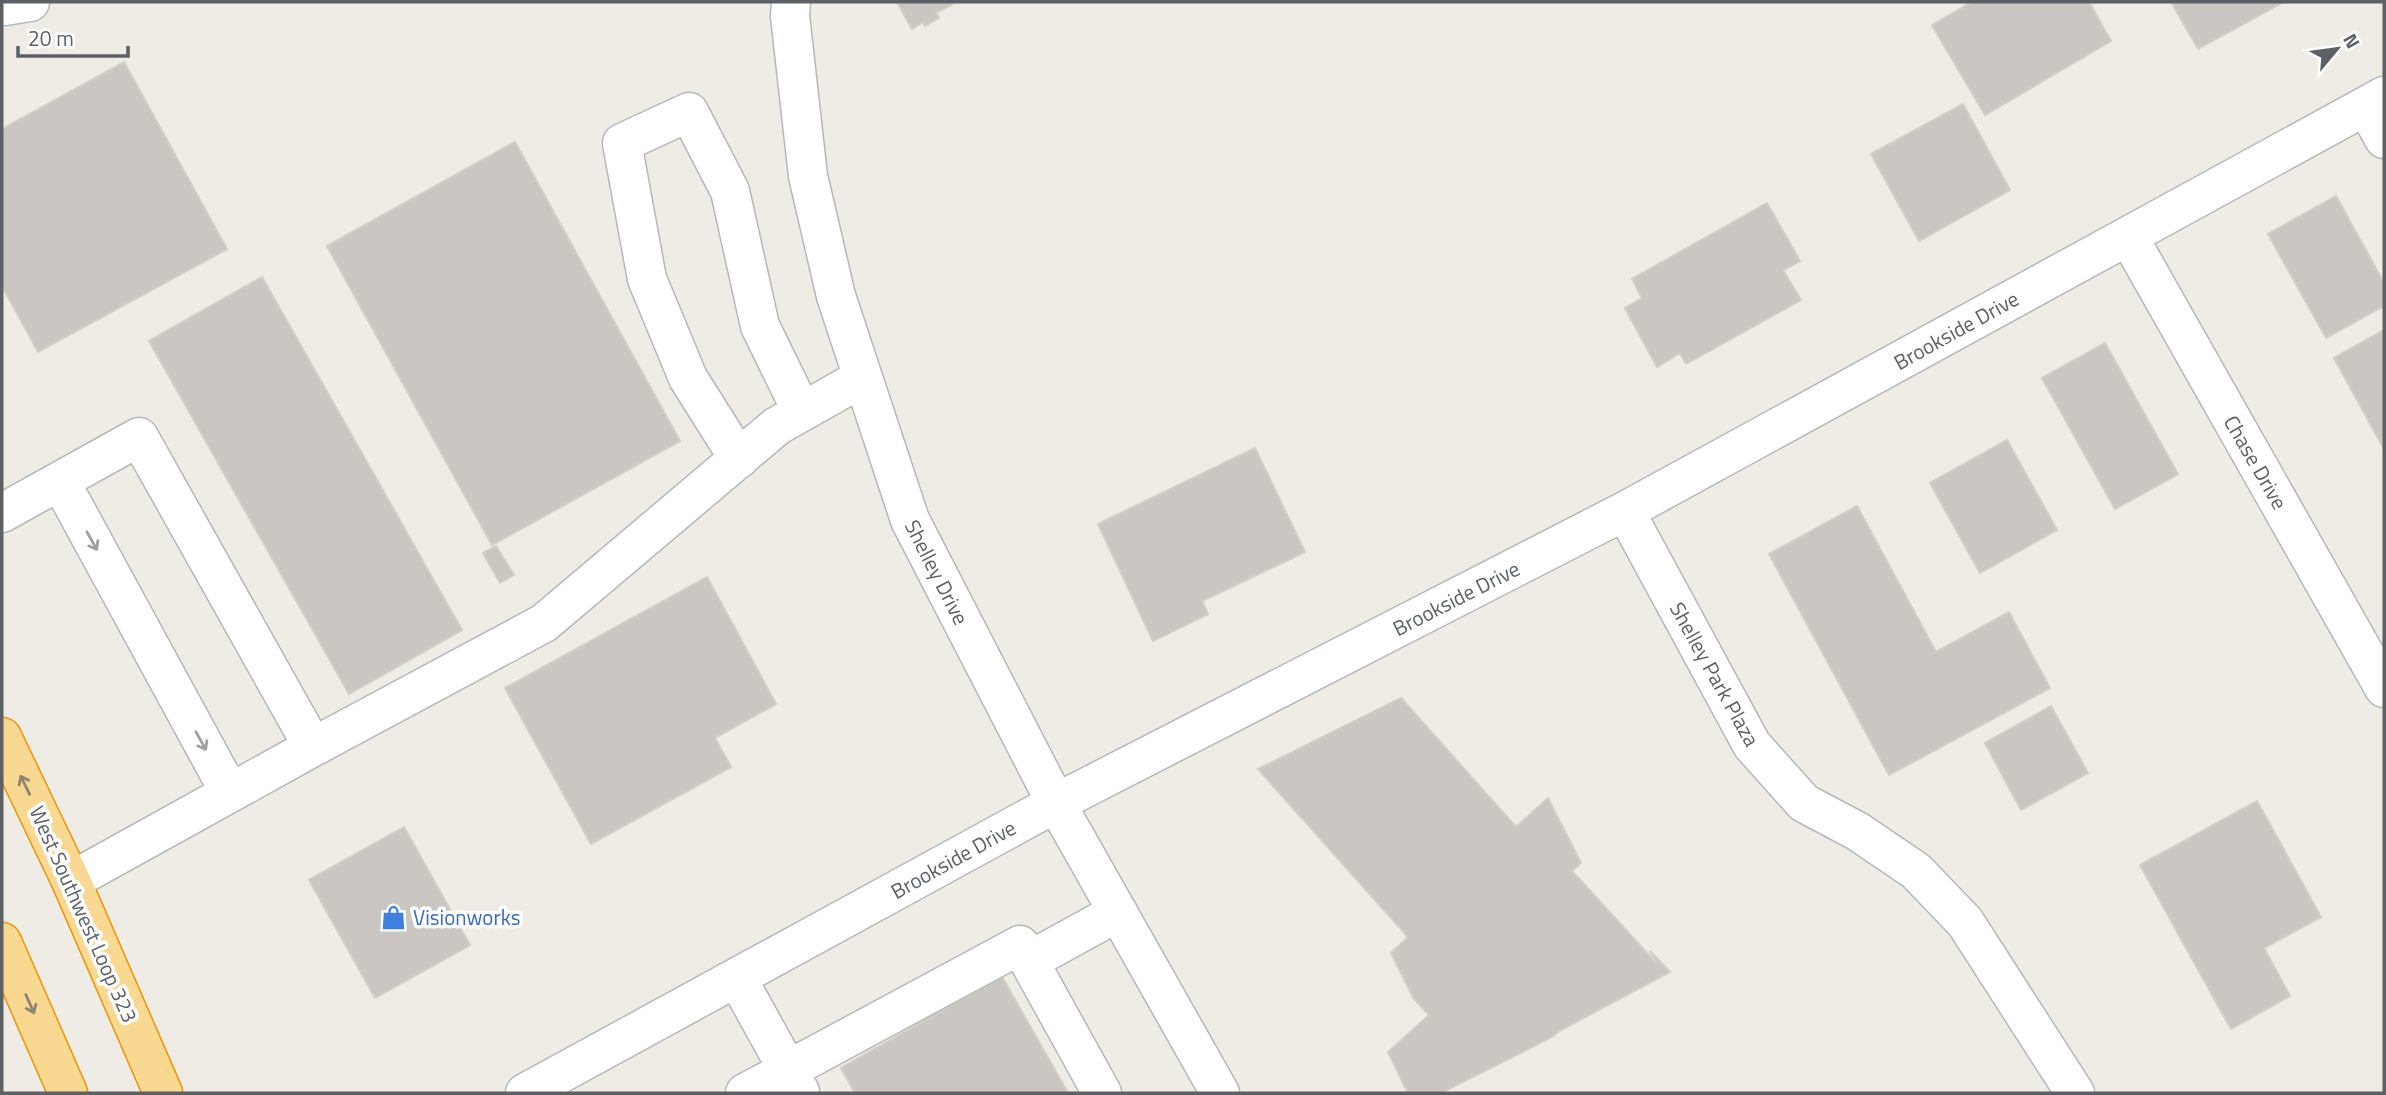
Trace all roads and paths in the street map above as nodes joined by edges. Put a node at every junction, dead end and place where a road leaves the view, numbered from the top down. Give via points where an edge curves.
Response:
1 (791, 2) edge
2 (2375, 101) edge
3 (2384, 139) edge
4 (2128, 236) junction
5 (862, 378) junction
6 (802, 412) junction
7 (738, 459) junction
8 (60, 481) junction
9 (1625, 511) junction
10 (2, 513) edge
11 (2384, 688) edge
12 (2, 737) edge
13 (313, 747) junction
14 (230, 793) junction
15 (1056, 803) junction
16 (71, 881) junction
17 (1118, 912) junction
18 (2, 942) edge
19 (1029, 961) junction
20 (737, 978) junction
21 (794, 1082) edge
22 (550, 1087) edge
23 (68, 1093) edge
24 (163, 1093) edge
25 (745, 1093) edge
26 (1102, 1093) edge
27 (1220, 1093) edge
28 (2076, 1093) edge

1 - 5 street, Shelley Drive via 808,176 836,296
2 - 3 street
2 - 4 street, Brookside Drive
4 - 9 street, Brookside Drive
4 - 11 street, Chase Drive
5 - 6 street
5 - 15 street, Shelley Drive via 910,520
6 - 7 street via 777,426
6 - 7 street via 760,326 730,191 689,112 622,143 647,279 688,378
7 - 13 street via 544,623
8 - 10 street
8 - 13 street via 139,438
8 -> 14 street
9 - 15 street, Brookside Drive
9 - 28 street, Shelley Park Plaza via 1752,745 1804,803 1857,831 1916,871 1965,922
16 -> 12 highway, West Southwest Loop 323
13 - 14 street
14 - 16 street
15 - 17 street, Shelley Drive
15 - 20 street, Brookside Drive
16 - 24 highway, West Southwest Loop 323
17 - 19 street
17 - 27 street, Shelley Drive
18 -> 23 highway
19 - 21 street via 1020,945
19 - 26 street
20 - 21 street
20 - 22 street, Brookside Drive
21 - 25 street

